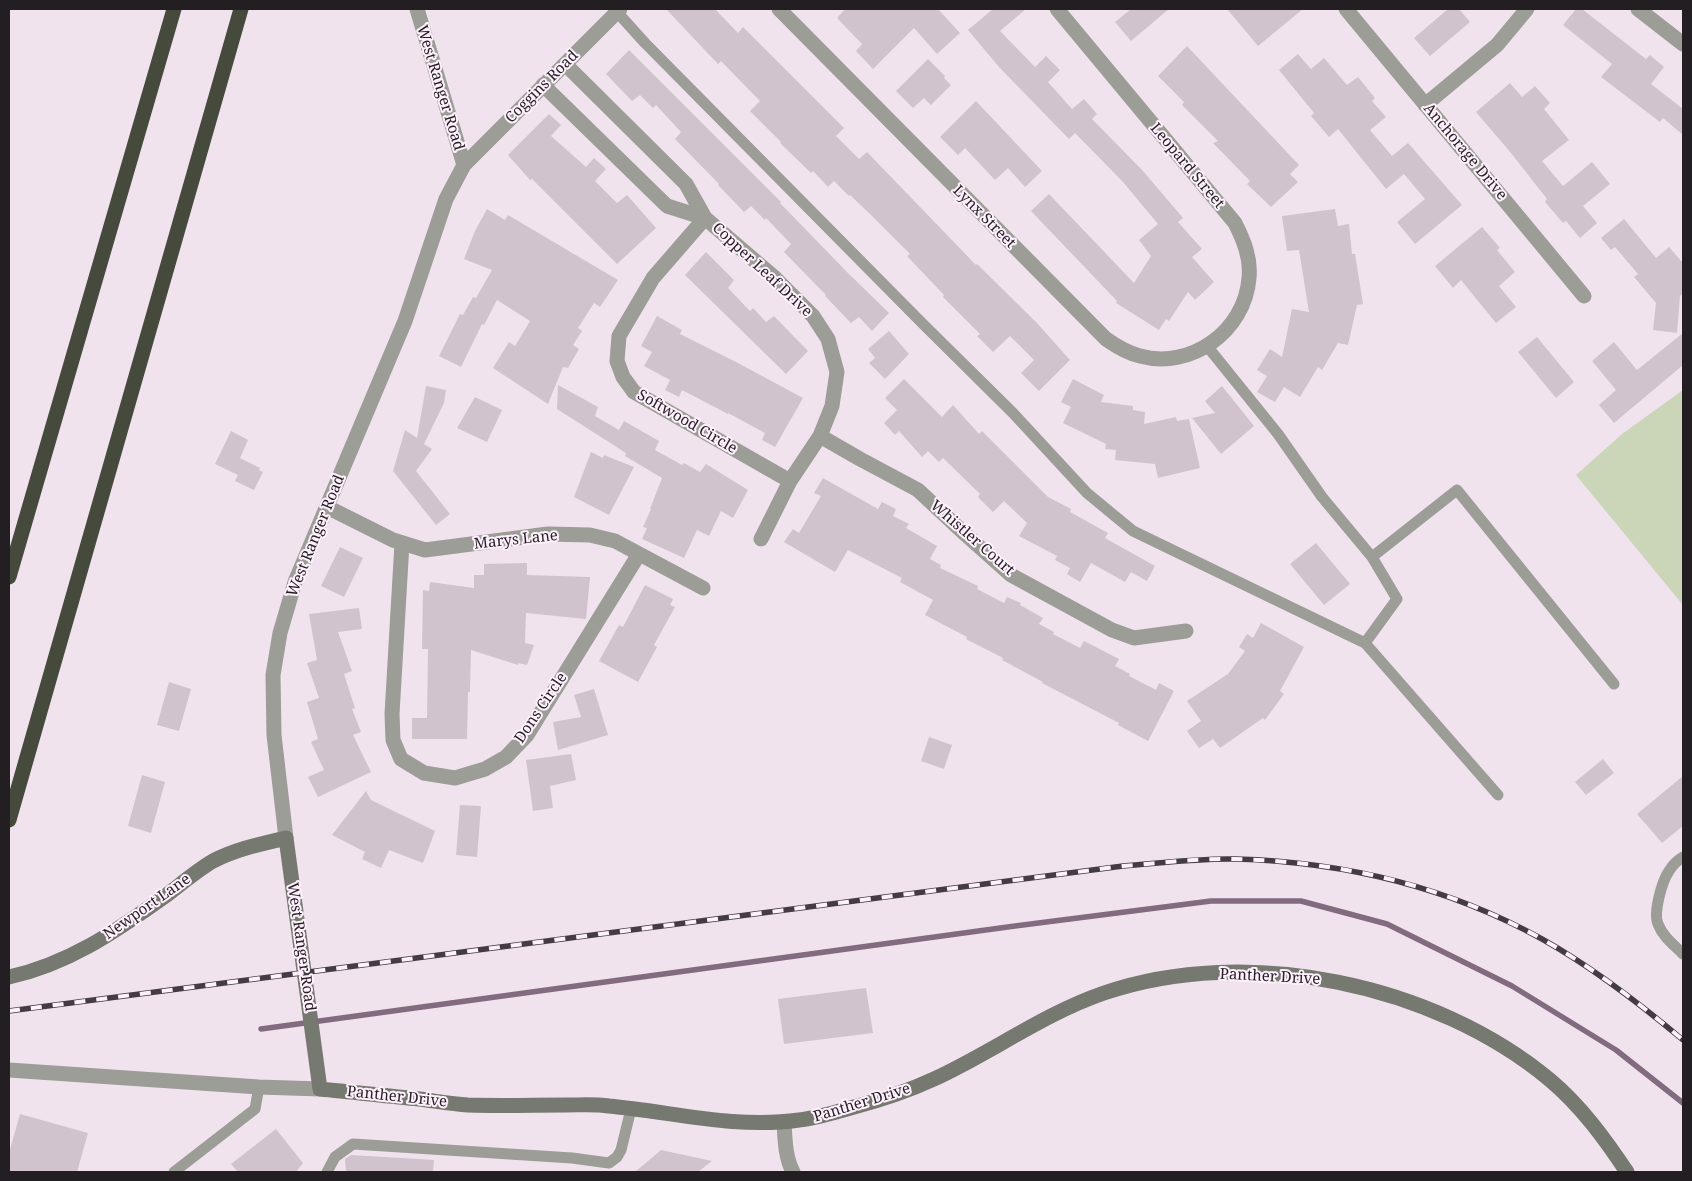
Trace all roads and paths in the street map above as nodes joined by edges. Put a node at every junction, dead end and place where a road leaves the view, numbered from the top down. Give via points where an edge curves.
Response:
1 (174, 9) edge
2 (241, 9) edge
3 (416, 9) edge
4 (779, 9) edge
5 (1057, 9) edge
6 (1346, 9) edge
7 (1527, 9) edge
8 (1638, 9) edge
9 (618, 10) edge
10 (1683, 44) edge
11 (564, 64) junction
12 (544, 85) junction
13 (1426, 105) junction
14 (464, 166) junction
15 (705, 218) junction
16 (1584, 296) dead end
17 (1212, 343) junction
18 (820, 436) junction
19 (790, 481) junction
20 (327, 507) junction
21 (761, 538) dead end
22 (402, 543) junction
23 (639, 554) junction
24 (1372, 557) junction
25 (9, 577) edge
26 (704, 588) dead end
27 (1186, 631) dead end
28 (1364, 643) junction
29 (1614, 684) dead end
30 (1498, 795) dead end
31 (9, 820) edge
32 (286, 838) junction
33 (1683, 857) edge
34 (1683, 954) edge
35 (9, 978) edge
36 (9, 1070) edge
37 (259, 1087) junction
38 (320, 1089) junction
39 (631, 1109) junction
40 (784, 1122) junction
41 (174, 1172) edge
42 (327, 1172) edge
43 (793, 1172) edge
44 (1627, 1172) edge

1 - 25 highway
2 - 31 highway
3 - 14 street, West Ranger Road
4 - 17 street, Lynx Street via 1106,339 1122,350 1159,359 1179,358
5 - 17 street, Leopard Street via 1235,223 1244,240 1249,278 1244,300 1235,319
6 - 13 street, Anchorage Drive
7 - 13 street via 1497,45
8 - 10 street
9 - 11 street, Coggins Road
9 - 28 lane via 644,42 1013,413 1087,493 1133,531
11 - 12 street, Coggins Road
11 - 15 street, Copper Leaf Drive via 686,184
12 - 14 street, Coggins Road
12 - 15 street, Copper Leaf Drive via 667,206
13 - 16 street, Anchorage Drive
14 - 20 street, West Ranger Road via 446,199 405,321
15 - 18 street, Copper Leaf Drive via 782,284 813,316 828,338 837,372 832,406
15 - 19 street, Softwood Circle via 653,278 619,336 617,361 623,378 634,392
17 - 24 lane via 1322,497
18 - 19 street, Copper Leaf Drive
18 - 27 street, Whistler Court via 918,490 1011,575 1112,630 1134,638
19 - 21 street, Copper Leaf Drive
20 - 22 street, Marys Lane
20 - 32 street, West Ranger Road via 295,582 280,633 274,675 274,735
22 - 23 street, Marys Lane via 425,550 548,534 590,535 615,541
22 - 23 street, Dons Circle via 393,740 401,759 424,774 455,778 484,769 506,757 527,735
23 - 26 street, Marys Lane
24 - 28 lane via 1396,599
24 - 29 lane via 1457,490
28 - 30 lane
32 - 35 street, Newport Lane via 236,850 212,862 82,951 52,965
32 - 38 street, West Ranger Road
33 - 34 lane via 1669,871 1661,888 1656,922
36 - 37 street, Panther Drive
37 - 38 street, Panther Drive
37 - 41 lane via 255,1109
38 - 39 street, Panther Drive via 466,1105 606,1105
39 - 40 street, Panther Drive via 729,1122
39 - 42 lane via 621,1150 609,1163 353,1144 335,1157
40 - 43 street via 788,1161
40 - 44 street, Panther Drive via 890,1097 935,1079 1064,1009 1104,993 1185,976 1238,972 1291,975 1339,982 1386,994 1436,1011 1484,1034 1552,1082 1588,1118

